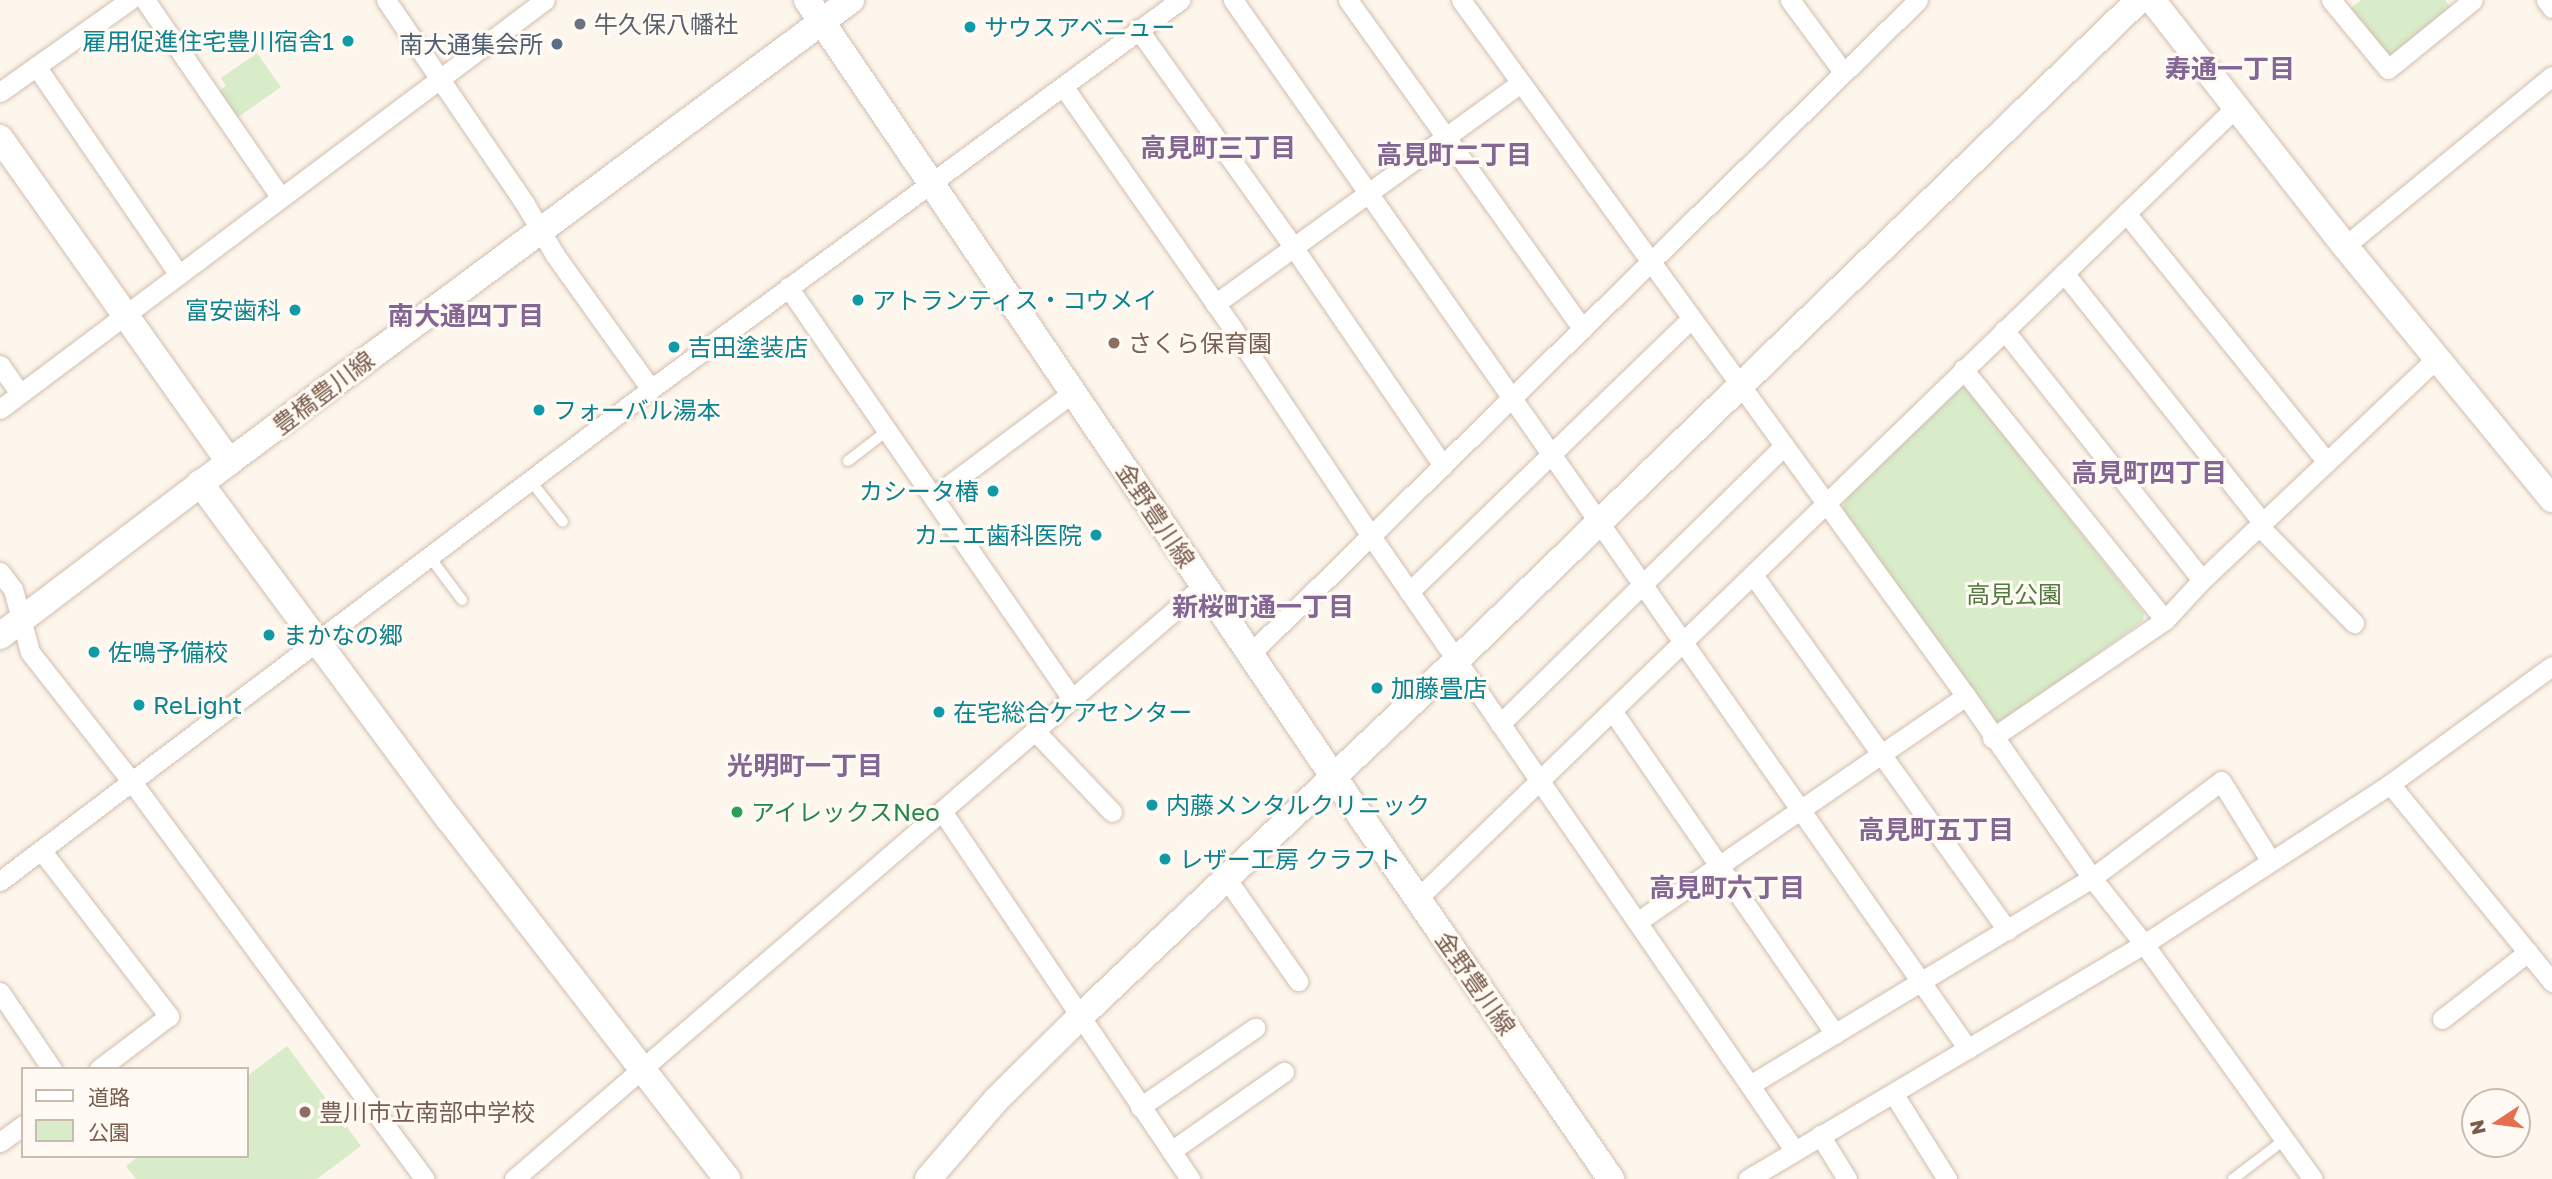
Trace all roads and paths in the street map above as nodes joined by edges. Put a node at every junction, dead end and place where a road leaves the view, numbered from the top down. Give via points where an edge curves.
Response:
1 (130, 0) edge
2 (145, 0) edge
3 (386, 0) edge
4 (545, 0) edge
5 (851, 0) edge
6 (1180, 0) edge
7 (1233, 0) edge
8 (1348, 0) edge
9 (1461, 0) edge
10 (1790, 0) edge
11 (1918, 0) edge
12 (2139, 0) edge
13 (2151, 0) edge
14 (2331, 0) edge
15 (2473, 0) edge
16 (2546, 0) edge
17 (2552, 8) edge
18 (814, 11) edge
19 (1138, 29) junction
20 (36, 66) junction
21 (1843, 72) junction
22 (2552, 76) edge
23 (440, 80) junction
24 (1520, 83) junction
25 (1063, 86) junction
26 (0, 92) edge
27 (2236, 107) junction
28 (0, 138) edge
29 (1446, 138) junction
30 (929, 183) junction
31 (1369, 193) junction
32 (281, 198) junction
33 (2126, 214) junction
34 (541, 230) junction
35 (2345, 246) junction
36 (1294, 248) junction
37 (1651, 263) junction
38 (2064, 273) junction
39 (179, 275) junction
40 (788, 287) junction
41 (1215, 304) junction
42 (123, 316) junction
43 (1691, 318) junction
44 (1583, 329) junction
45 (2004, 330) junction
46 (2436, 359) junction
47 (0, 365) edge
48 (1963, 369) junction
49 (1740, 384) junction
50 (651, 388) junction
51 (1072, 393) junction
52 (20, 394) junction
53 (1513, 399) junction
54 (0, 409) edge
55 (887, 430) junction
56 (1784, 446) junction
57 (1550, 453) junction
58 (848, 461) dead end
59 (229, 462) junction
60 (2327, 462) junction
61 (1443, 466) junction
62 (530, 480) junction
63 (200, 483) junction
64 (933, 496) junction
65 (2552, 499) edge
66 (1826, 504) junction
67 (563, 522) dead end
68 (1596, 522) junction
69 (2261, 525) junction
70 (1371, 536) junction
71 (429, 556) junction
72 (0, 572) edge
73 (1753, 575) junction
74 (2203, 580) junction
75 (1204, 586) junction
76 (1641, 586) junction
77 (1409, 592) junction
78 (462, 600) dead end
79 (2165, 620) junction
80 (22, 621) junction
81 (2354, 623) dead end
82 (0, 636) edge
83 (318, 641) junction
84 (1682, 643) junction
85 (1251, 653) junction
86 (1457, 660) junction
87 (2552, 666) edge
88 (1966, 696) junction
89 (1071, 697) junction
90 (1613, 712) junction
91 (1500, 724) junction
92 (1034, 730) junction
93 (1993, 738) junction
94 (1881, 754) junction
95 (1333, 776) junction
96 (132, 782) junction
97 (1541, 782) junction
98 (2390, 784) junction
99 (1799, 810) junction
100 (942, 811) junction
101 (1112, 812) dead end
102 (41, 850) junction
103 (2270, 860) junction
104 (1720, 867) junction
105 (1226, 878) junction
106 (2092, 878) junction
107 (0, 881) edge
108 (1418, 898) junction
109 (1637, 922) junction
110 (2007, 930) junction
111 (2144, 944) junction
112 (2528, 952) junction
113 (1298, 981) dead end
114 (1922, 982) junction
115 (2552, 982) edge
116 (0, 992) edge
117 (1079, 1018) junction
118 (2442, 1019) dead end
119 (1255, 1028) dead end
120 (1835, 1034) junction
121 (1968, 1049) junction
122 (51, 1067) edge
123 (102, 1067) edge
124 (643, 1067) junction
125 (1284, 1072) dead end
126 (1749, 1086) junction
127 (1893, 1093) junction
128 (1140, 1107) junction
129 (21, 1126) edge
130 (1821, 1135) junction
131 (2284, 1140) junction
132 (0, 1142) edge
133 (1171, 1151) junction
134 (1795, 1151) junction
135 (425, 1179) edge
136 (514, 1179) edge
137 (727, 1179) edge
138 (928, 1179) edge
139 (1190, 1179) edge
140 (1611, 1179) edge
141 (1748, 1179) edge
142 (1847, 1179) edge
143 (1947, 1179) edge
144 (2233, 1179) edge
145 (2313, 1179) edge

1 - 20 street
2 - 32 street
3 - 23 street
4 - 23 street
5 - 18 street, 豊橋豊川線
6 - 19 street
7 - 31 street
8 - 29 street
9 - 24 street
10 - 21 street
11 - 21 street
12 - 49 street
13 - 27 street
14 - 15 street via 2388,69
16 - 17 street
18 - 30 street, 金野豊川線
18 - 34 street, 豊橋豊川線
19 - 25 street
19 - 36 street
20 - 26 street
20 - 39 street
21 - 37 street
22 - 35 street
23 - 32 street
23 - 34 street
24 - 29 street
24 - 37 street
25 - 30 street
25 - 41 street
27 - 33 street
27 - 35 street
28 - 42 street
29 - 31 street
29 - 44 street
30 - 40 street
30 - 51 street, 金野豊川線
31 - 36 street
31 - 53 street
32 - 39 street
33 - 38 street
33 - 60 street
34 - 50 street
34 - 59 street, 豊橋豊川線
35 - 46 street
36 - 41 street
36 - 61 street
37 - 43 street
37 - 44 street
38 - 45 street
38 - 69 street
39 - 42 street
40 - 50 street
40 - 55 street
41 - 70 street
42 - 52 street
42 - 59 street
43 - 49 street
43 - 57 street
44 - 53 street
45 - 48 street
45 - 74 street
46 - 60 street
46 - 65 street
47 - 52 street
48 - 66 street
48 - 79 street
49 - 56 street
49 - 68 street
50 - 62 street
51 - 64 street
51 - 75 street, 金野豊川線
52 - 54 street
53 - 57 street
53 - 61 street
55 - 58 lane
55 - 64 street
56 - 66 street
56 - 76 street
57 - 68 street
57 - 77 street
59 - 63 street, 豊橋豊川線
60 - 69 street
61 - 70 street
62 - 67 lane
62 - 71 street
63 - 80 street, 豊橋豊川線
63 - 83 street
64 - 89 street
66 - 73 street
66 - 88 street
68 - 76 street
68 - 86 street
69 - 74 street
69 - 81 street
70 - 77 street
70 - 85 street
71 - 78 lane
71 - 83 street
72 - 80 street via 13,589
73 - 84 street
73 - 94 street
74 - 79 street
75 - 85 street, 金野豊川線
75 - 89 street
76 - 84 street
76 - 91 street
77 - 86 street
79 - 93 street
80 - 82 street, 豊橋豊川線
80 - 96 street via 30,652
83 - 96 street
83 - 124 street via 449,819
84 - 90 street
84 - 99 street
85 - 95 street, 金野豊川線
86 - 91 street
86 - 95 street
87 - 98 street
88 - 93 street
88 - 94 street
89 - 92 street
90 - 97 street
90 - 104 street
91 - 97 street
92 - 100 street
92 - 101 street
93 - 106 street
94 - 99 street
94 - 110 street
95 - 105 street
95 - 108 street, 金野豊川線
96 - 102 street
96 - 135 street
97 - 108 street
97 - 109 street
98 - 103 street
98 - 112 street
99 - 104 street
99 - 114 street
100 - 117 street
100 - 124 street
102 - 107 street
102 - 123 street via 169,1017
103 - 106 street via 2221,781
103 - 111 street
104 - 109 street
104 - 120 street
105 - 113 street
105 - 117 street
106 - 110 street
106 - 111 street
108 - 140 street, 金野豊川線
109 - 126 street
110 - 114 street
111 - 121 street
111 - 131 street
112 - 115 street
112 - 118 street
114 - 120 street
114 - 121 street
116 - 122 street
117 - 128 street
117 - 138 street via 996,1100
119 - 128 street
120 - 126 street
121 - 127 street
124 - 136 street
124 - 137 street
125 - 133 street
126 - 134 street
127 - 130 street
127 - 143 street
128 - 133 street
129 - 132 street
130 - 134 street
130 - 142 street
131 - 144 lane
131 - 145 street
133 - 139 street
134 - 141 street

